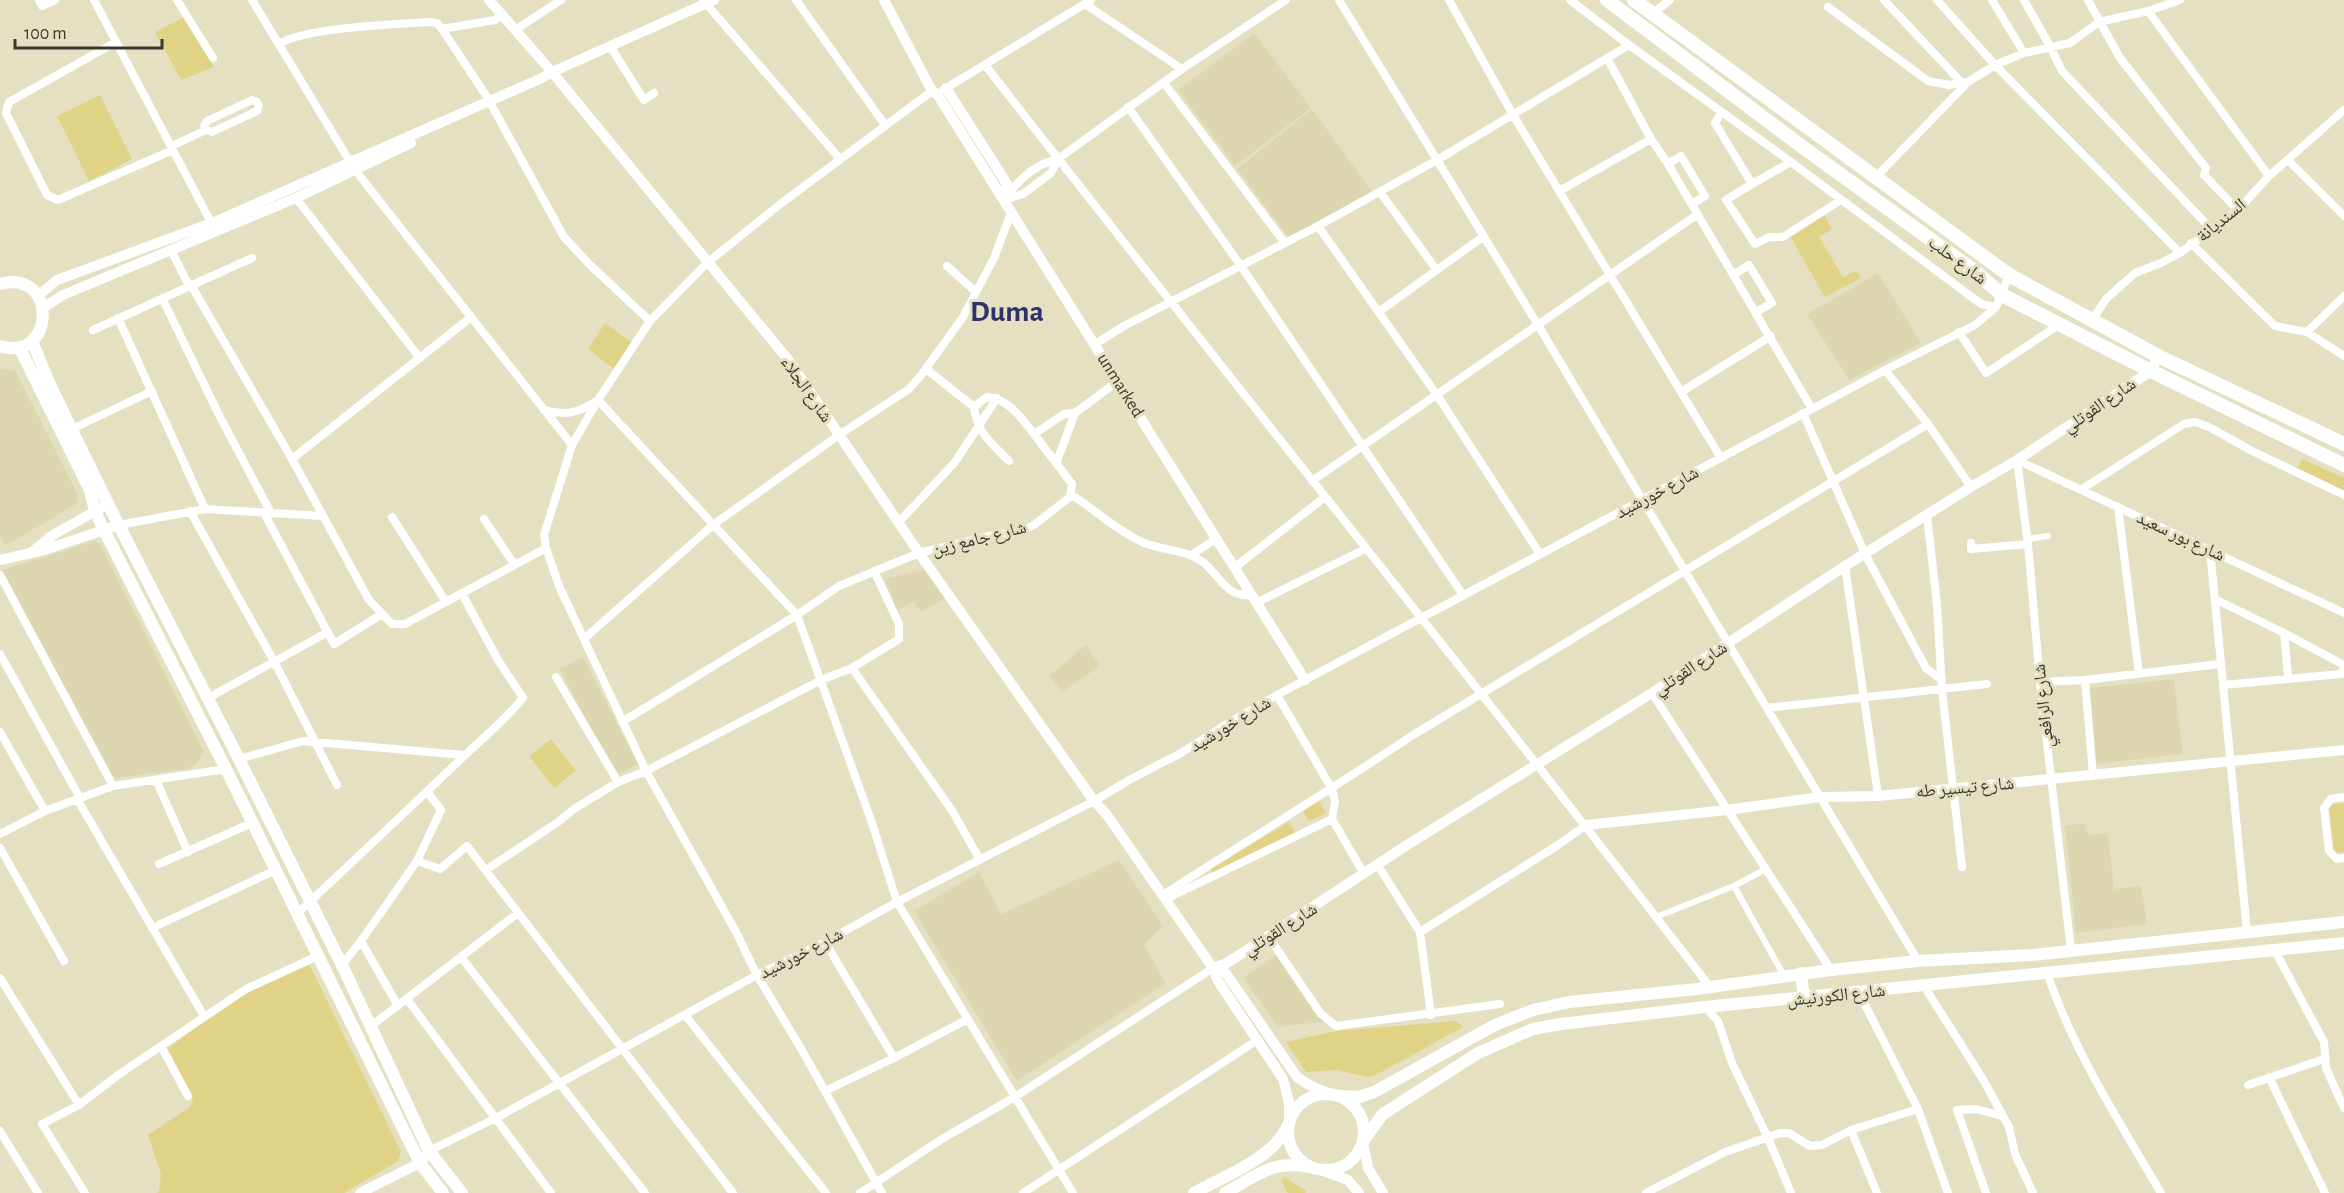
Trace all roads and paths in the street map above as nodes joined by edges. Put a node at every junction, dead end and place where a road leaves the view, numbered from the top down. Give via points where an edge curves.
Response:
1 (39, 0) edge
2 (55, 0) edge
3 (94, 0) edge
4 (177, 0) edge
5 (252, 0) edge
6 (489, 0) edge
7 (561, 0) edge
8 (796, 0) edge
9 (884, 0) edge
10 (1286, 0) edge
11 (1339, 0) edge
12 (1449, 0) edge
13 (1570, 0) edge
14 (1607, 0) edge
15 (1634, 0) edge
16 (1670, 0) edge
17 (1884, 0) edge
18 (1937, 0) edge
19 (1992, 0) edge
20 (2024, 0) edge
21 (2088, 0) edge
22 (2180, 0) edge
23 (707, 1) edge
24 (1088, 2) edge
25 (1828, 7) dead end
26 (2148, 11) junction
27 (1653, 13) junction
28 (501, 15) junction
29 (2099, 22) junction
30 (442, 29) junction
31 (515, 30) junction
32 (116, 42) junction
33 (279, 44) junction
34 (1629, 45) junction
35 (610, 46) junction
36 (2051, 48) junction
37 (2024, 53) junction
38 (213, 58) dead end
39 (1606, 58) junction
40 (986, 65) junction
41 (1995, 65) junction
42 (1182, 69) junction
43 (552, 72) junction
44 (1965, 82) junction
45 (1164, 83) junction
46 (938, 91) junction
47 (654, 93) dead end
48 (491, 103) junction
49 (1128, 107) junction
50 (2344, 110) edge
51 (1721, 113) junction
52 (1514, 115) junction
53 (885, 125) junction
54 (206, 130) junction
55 (1651, 139) junction
56 (173, 148) junction
57 (840, 159) junction
58 (1058, 159) junction
59 (1437, 160) junction
60 (2288, 160) junction
61 (1791, 162) junction
62 (1668, 164) junction
63 (352, 166) junction
64 (1877, 176) junction
65 (2269, 176) junction
66 (1752, 184) junction
67 (1561, 190) junction
68 (1380, 192) junction
69 (296, 198) junction
70 (1004, 200) junction
71 (1841, 201) junction
72 (1692, 204) junction
73 (2238, 210) junction
74 (1011, 213) junction
75 (1698, 214) junction
76 (2344, 216) edge
77 (1318, 226) junction
78 (214, 228) junction
79 (2211, 229) junction
80 (1484, 236) junction
81 (1284, 243) junction
82 (2192, 243) junction
83 (171, 250) junction
84 (2180, 253) junction
85 (252, 258) dead end
86 (707, 263) junction
87 (947, 266) dead end
88 (1241, 266) junction
89 (1436, 269) junction
90 (1611, 274) junction
91 (1733, 274) junction
92 (2009, 276) junction
93 (1, 282) edge
94 (190, 285) junction
95 (976, 292) junction
96 (162, 298) junction
97 (1999, 301) junction
98 (2342, 301) edge
99 (41, 302) junction
100 (1172, 302) junction
101 (1380, 311) junction
102 (1756, 312) junction
103 (118, 318) junction
104 (470, 318) junction
105 (2093, 319) junction
106 (650, 321) junction
107 (2060, 324) junction
108 (1538, 325) junction
109 (93, 330) dead end
110 (1959, 332) junction
111 (2307, 332) junction
112 (1771, 336) junction
113 (32, 341) junction
114 (1095, 344) junction
115 (0, 346) edge
116 (20, 347) junction
117 (2158, 356) junction
118 (2344, 356) edge
119 (419, 357) junction
120 (926, 369) junction
121 (1885, 370) junction
122 (2151, 371) junction
123 (1118, 381) junction
124 (152, 391) junction
125 (1681, 392) junction
126 (1437, 395) junction
127 (997, 398) junction
128 (598, 400) junction
129 (974, 407) junction
130 (544, 410) junction
131 (1808, 411) junction
132 (1075, 413) junction
133 (1929, 424) junction
134 (977, 426) junction
135 (72, 429) junction
136 (1034, 434) junction
137 (839, 435) junction
138 (2344, 444) edge
139 (572, 445) junction
140 (1363, 445) junction
141 (1721, 458) junction
142 (292, 459) junction
143 (2017, 460) junction
144 (1010, 461) dead end
145 (1057, 461) junction
146 (2344, 465) edge
147 (1312, 481) junction
148 (1832, 481) junction
149 (1971, 487) junction
150 (2082, 489) junction
151 (2344, 495) edge
152 (1325, 497) junction
153 (1070, 498) junction
154 (1643, 500) junction
155 (108, 504) junction
156 (2118, 507) junction
157 (205, 509) junction
158 (95, 511) junction
159 (190, 511) junction
160 (268, 513) junction
161 (1927, 515) junction
162 (323, 516) junction
163 (392, 517) dead end
164 (484, 519) dead end
165 (899, 522) junction
166 (119, 525) junction
167 (713, 525) junction
168 (104, 530) junction
169 (2048, 536) dead end
170 (1216, 539) junction
171 (2028, 541) junction
172 (1971, 543) dead end
173 (546, 548) junction
174 (1365, 549) junction
175 (2210, 550) junction
176 (32, 552) junction
177 (919, 553) junction
178 (1540, 554) junction
179 (1865, 554) junction
180 (1191, 555) junction
181 (1, 558) edge
182 (514, 564) junction
183 (1845, 566) junction
184 (1234, 568) junction
185 (874, 571) junction
186 (1686, 572) junction
187 (0, 575) edge
188 (462, 594) junction
189 (1463, 595) junction
190 (1254, 599) junction
191 (2214, 599) junction
192 (446, 602) junction
193 (2344, 613) edge
194 (382, 614) junction
195 (797, 615) junction
196 (1420, 618) junction
197 (328, 632) junction
198 (2284, 633) junction
199 (585, 638) junction
200 (1727, 643) junction
201 (0, 654) edge
202 (275, 663) junction
203 (2220, 664) junction
204 (2344, 667) edge
205 (852, 668) junction
206 (2139, 674) junction
207 (556, 677) dead end
208 (2288, 677) junction
209 (822, 680) junction
210 (2085, 680) junction
211 (1305, 681) junction
212 (1941, 681) junction
213 (2040, 682) junction
214 (1987, 684) dead end
215 (2223, 685) junction
216 (1942, 690) junction
217 (1652, 693) junction
218 (1481, 694) junction
219 (1277, 696) junction
220 (208, 698) junction
221 (1863, 698) junction
222 (1767, 708) junction
223 (622, 722) junction
224 (0, 732) edge
225 (315, 742) junction
226 (2344, 750) edge
227 (465, 755) junction
228 (239, 759) junction
229 (2229, 762) junction
230 (1536, 764) junction
231 (226, 769) junction
232 (646, 771) junction
233 (2093, 775) junction
234 (156, 780) junction
235 (2050, 780) junction
236 (618, 782) junction
237 (338, 785) dead end
238 (113, 786) junction
239 (1953, 788) junction
240 (1332, 789) junction
241 (428, 793) junction
242 (1878, 796) junction
243 (2344, 797) edge
244 (1820, 798) junction
245 (79, 799) junction
246 (1094, 801) junction
247 (1727, 810) junction
248 (45, 811) junction
249 (1332, 819) junction
250 (252, 823) junction
251 (1586, 825) junction
252 (2, 830) edge
253 (0, 848) edge
254 (188, 852) junction
255 (2344, 858) edge
256 (980, 860) junction
257 (417, 861) junction
258 (159, 864) dead end
259 (1377, 864) junction
260 (1962, 867) dead end
261 (1766, 869) junction
262 (276, 870) junction
263 (486, 870) junction
264 (1364, 874) junction
265 (1734, 886) junction
266 (1165, 897) junction
267 (310, 902) junction
268 (897, 902) junction
269 (518, 913) junction
270 (297, 914) junction
271 (1656, 917) junction
272 (2344, 922) edge
273 (152, 928) junction
274 (1420, 932) junction
275 (2247, 932) junction
276 (1268, 936) junction
277 (361, 941) junction
278 (825, 942) junction
279 (2344, 943) edge
280 (2071, 950) junction
281 (2275, 951) junction
282 (318, 956) junction
283 (461, 957) junction
284 (64, 961) dead end
285 (1918, 961) junction
286 (342, 965) junction
287 (1213, 968) junction
288 (1831, 970) junction
289 (1801, 973) junction
290 (2047, 973) junction
291 (757, 975) junction
292 (1784, 976) junction
293 (0, 978) edge
294 (1924, 986) junction
295 (1710, 987) junction
296 (1859, 993) junction
297 (1804, 998) junction
298 (407, 999) junction
299 (1500, 1004) dead end
300 (398, 1005) junction
301 (1705, 1007) junction
302 (685, 1015) junction
303 (1431, 1015) junction
304 (204, 1016) junction
305 (968, 1018) junction
306 (371, 1026) junction
307 (1256, 1041) junction
308 (161, 1046) junction
309 (622, 1048) junction
310 (894, 1058) junction
311 (2324, 1059) junction
312 (2270, 1077) junction
313 (560, 1082) junction
314 (2248, 1085) dead end
315 (825, 1091) junction
316 (1335, 1095) junction
317 (188, 1096) dead end
318 (1015, 1097) junction
319 (78, 1105) junction
320 (2344, 1108) edge
321 (1918, 1109) junction
322 (2002, 1116) junction
323 (496, 1118) junction
324 (1289, 1124) junction
325 (1851, 1130) junction
326 (0, 1131) edge
327 (1768, 1137) junction
328 (1363, 1141) junction
329 (429, 1151) junction
330 (420, 1163) junction
331 (1059, 1169) junction
332 (1318, 1169) junction
333 (877, 1183) junction
334 (368, 1191) edge
335 (38, 1193) edge
336 (85, 1193) edge
337 (443, 1193) edge
338 (462, 1193) edge
339 (551, 1193) edge
340 (645, 1193) edge
341 (733, 1193) edge
342 (826, 1193) edge
343 (860, 1193) edge
344 (882, 1193) edge
345 (1023, 1193) edge
346 (1073, 1193) edge
347 (1195, 1193) edge
348 (1225, 1193) edge
349 (1359, 1193) edge
350 (1383, 1193) edge
351 (1646, 1193) edge
352 (1791, 1193) edge
353 (1877, 1193) edge
354 (1948, 1193) edge
355 (1986, 1193) edge
356 (2033, 1193) edge
357 (2161, 1193) edge
358 (2325, 1193) edge

1 - 2 street via 42,6
3 - 32 street
4 - 38 street
5 - 33 street
6 - 28 street, شارع الجلاء
7 - 31 street
8 - 53 street
9 - 46 street, unmarked
10 - 42 street
11 - 59 street
12 - 52 street
13 - 34 street
14 - 97 main road, شارع حلب via 1977,273
15 - 27 main road, شارع حلب
16 - 27 street
17 - 44 street
18 - 41 street
19 - 37 street
20 - 36 street
21 - 29 street
22 - 26 street
23 - 35 street
23 - 57 street
24 - 40 street
24 - 42 street
25 - 44 street via 1928,81 1949,85
26 - 29 street
26 - 65 street
27 - 64 main road, شارع حلب
28 - 30 street via 495,20
28 - 31 street, شارع الجلاء
29 - 36 street via 2070,43
29 - 73 street via 2120,58 2206,168 2204,175
30 - 33 street via 437,23 428,22 347,29 289,38
30 - 48 street
31 - 43 street, شارع الجلاء
32 - 56 street
32 - 56 street via 9,102 6,113 47,195 58,200
33 - 63 street
34 - 39 street
34 - 51 street
35 - 43 street
35 - 47 street via 644,100
36 - 37 street
36 - 79 street via 2062,71
37 - 41 street
39 - 52 street
39 - 55 street
40 - 46 street
40 - 58 street
41 - 44 street
41 - 84 street
42 - 45 street
43 - 48 street via 545,82
43 - 86 street, شارع الجلاء
44 - 64 street
45 - 49 street
45 - 81 street
46 - 53 street
46 - 70 street, unmarked
48 - 63 street
48 - 106 street via 564,237
49 - 58 street
49 - 88 street
50 - 60 street, السنديانة
51 - 61 street
51 - 66 street via 1715,123
52 - 59 street
52 - 67 street
53 - 57 street
54 - 54 street via 212,132 257,111 259,106 252,100 207,121
54 - 56 street
55 - 62 street
55 - 67 street
56 - 78 street
57 - 86 street
58 - 70 street via 1044,162 1016,184
58 - 70 street via 1052,173 1023,194
58 - 100 street
59 - 68 street
59 - 80 street
60 - 65 street, السنديانة
60 - 76 street
61 - 66 street
61 - 71 street
62 - 72 street
62 - 72 street via 1681,156 1705,196
63 - 69 street
63 - 78 street
63 - 104 street
64 - 92 main road, شارع حلب
65 - 73 street, السنديانة
66 - 71 street via 1726,200 1755,244 1769,237 1783,237
67 - 90 street
68 - 77 street
68 - 89 street
69 - 78 street
69 - 119 street
70 - 74 street, unmarked
71 - 97 street via 1981,304
72 - 75 street
73 - 79 street, السنديانة
74 - 95 street
74 - 114 street, unmarked
75 - 90 street
75 - 91 street
77 - 81 street
77 - 101 street
78 - 83 street
78 - 99 street via 57,279
79 - 82 street, السنديانة
80 - 89 street
80 - 108 street
81 - 88 street
82 - 84 street, السنديانة
82 - 111 street via 2275,326
83 - 94 street
83 - 99 street
84 - 105 street, السنديانة via 2135,273 2106,299
85 - 94 street
86 - 106 street
86 - 137 street, شارع الجلاء via 790,362
87 - 95 street
88 - 100 street
88 - 140 street
89 - 101 street
90 - 108 street
90 - 125 street
91 - 102 street
91 - 102 street via 1749,265 1766,293 1772,303
92 - 97 street
92 - 105 main road, شارع حلب
93 - 99 main road via 26,286
94 - 96 street
94 - 142 street
95 - 120 street
96 - 103 street
96 - 160 street
97 - 107 main road, شارع حلب
97 - 110 street, شارع خورشيد via 1975,325
98 - 111 street
99 - 113 main road via 42,326
100 - 114 street
100 - 147 street
101 - 126 street
102 - 112 street
103 - 109 street
103 - 124 street
104 - 119 street
104 - 130 street
105 - 117 main road, شارع حلب
106 - 128 street
107 - 110 street via 1986,373
107 - 122 main road, شارع حلب
108 - 126 street
108 - 154 street
110 - 121 street, شارع خورشيد
111 - 118 street
112 - 125 street
112 - 131 street
113 - 116 main road
113 - 135 main road
114 - 123 street, unmarked
115 - 116 main road
116 - 158 main road via 90,490
117 - 122 street, شارع القوتلي
117 - 138 main road, شارع حلب
119 - 142 street
120 - 129 street
120 - 137 street via 909,389
121 - 131 street, شارع خورشيد
121 - 133 street
122 - 143 street, شارع القوتلي
122 - 146 main road, شارع حلب
123 - 132 street
123 - 170 street, unmarked
124 - 135 street
124 - 157 street
125 - 141 street
126 - 140 street
126 - 178 street
127 - 129 street via 987,397
127 - 134 street
127 - 136 street via 1008,404
128 - 130 street via 568,414
128 - 139 street
128 - 167 street
129 - 134 street
130 - 139 street
131 - 141 street, شارع خورشيد
131 - 148 street
132 - 136 street via 1064,414
132 - 145 street
133 - 148 street
133 - 149 street
134 - 144 street via 987,441
134 - 165 street via 955,462
135 - 155 main road
136 - 145 street
137 - 165 street, شارع الجلاء
137 - 167 street
139 - 173 street via 544,535
140 - 147 street
140 - 189 street
141 - 154 street, شارع خورشيد
142 - 162 street
143 - 149 street, شارع القوتلي
143 - 150 street, شارع بور سعيد
143 - 171 street, شارع الرافعي
145 - 153 street via 1072,484
147 - 152 street
148 - 179 street
148 - 186 street
149 - 161 street, شارع القوتلي
150 - 151 street via 2184,424 2195,422
150 - 156 street, شارع بور سعيد
152 - 174 street
152 - 184 street
153 - 177 street, شارع جامع زين via 1024,530
153 - 180 street via 1075,497 1142,542
154 - 178 street, شارع خورشيد
154 - 186 street
155 - 158 street
155 - 166 main road
156 - 175 street, شارع بور سعيد
156 - 206 street
157 - 159 street
157 - 160 street
158 - 168 main road
158 - 176 street
159 - 166 street
159 - 202 street
160 - 162 street
160 - 197 street
161 - 179 street, شارع القوتلي
161 - 212 street
162 - 194 street via 369,600
163 - 192 street
164 - 182 street
165 - 177 street, شارع الجلاء
166 - 168 street
166 - 220 main road
167 - 195 street
167 - 199 street
168 - 176 street
168 - 231 main road
169 - 171 street
170 - 180 street
170 - 184 street, unmarked
171 - 172 street via 1971,549
171 - 213 street, شارع الرافعي
173 - 182 street
173 - 199 street
174 - 190 street
174 - 196 street
175 - 191 street
175 - 193 street, شارع بور سعيد
176 - 181 street
177 - 185 street, شارع جامع زين
177 - 246 street, شارع الجلاء
178 - 189 street, شارع خورشيد
179 - 183 street, شارع القوتلي
179 - 212 street via 1926,668
180 - 190 street via 1234,593
182 - 188 street
183 - 200 street, شارع القوتلي
183 - 221 street
184 - 190 street, unmarked
185 - 195 street, شارع جامع زين via 839,586
185 - 205 street via 899,624 899,639
186 - 200 street
186 - 218 street
187 - 238 street
188 - 192 street
188 - 227 street via 523,698
189 - 196 street, شارع خورشيد
190 - 211 street, unmarked
191 - 198 street
191 - 203 street
192 - 194 street via 405,624 392,624
194 - 197 street via 334,644
195 - 209 street
195 - 223 street, شارع جامع زين
196 - 211 street, شارع خورشيد
196 - 218 street
197 - 202 street
198 - 204 street
198 - 208 street
199 - 223 street
200 - 217 street, شارع القوتلي
200 - 222 street
201 - 245 street
202 - 220 street
202 - 225 street
203 - 206 street
203 - 215 street
204 - 208 street via 2341,674
205 - 209 street
205 - 256 street via 953,812
206 - 210 street
207 - 236 street
208 - 215 street
209 - 232 street
209 - 268 street
210 - 213 street
210 - 233 street
211 - 219 street, شارع خورشيد
212 - 216 street
213 - 235 street, شارع الرافعي
214 - 216 street
215 - 229 street
216 - 221 street
216 - 239 street
217 - 230 street, شارع القوتلي
217 - 247 street
218 - 230 street
218 - 240 street
219 - 240 street
219 - 246 street, شارع خورشيد
220 - 228 main road
221 - 222 street
221 - 242 street
222 - 244 street
223 - 232 street
224 - 248 street
225 - 227 street
225 - 228 street via 291,742
225 - 237 street
226 - 229 street, شارع تيسير طه
227 - 241 street
228 - 267 main road
229 - 233 street, شارع تيسير طه
229 - 275 street
230 - 251 street
230 - 259 street, شارع القوتلي
231 - 234 street
231 - 250 main road
232 - 236 street
232 - 291 street
233 - 235 street, شارع تيسير طه
234 - 238 street
234 - 254 street
235 - 239 street, شارع تيسير طه
235 - 280 street, شارع الرافعي
236 - 263 street
238 - 245 street
239 - 242 street, شارع تيسير طه
239 - 260 street
240 - 249 street
240 - 266 street
241 - 257 street via 441,810
241 - 267 street
242 - 244 street, شارع تيسير طه
243 - 255 street via 2331,799 2324,808 2329,851 2337,859
244 - 247 street, شارع تيسير طه
244 - 285 street
245 - 248 street
245 - 273 street
246 - 256 street, شارع خورشيد
246 - 266 street, شارع الجلاء
247 - 251 street, شارع تيسير طه
247 - 261 street
248 - 252 street
249 - 264 street
249 - 266 street
250 - 254 street
250 - 262 main road
251 - 271 street
251 - 274 street
253 - 284 street
254 - 258 street
256 - 268 street, شارع خورشيد
257 - 263 street via 440,870 467,846
257 - 277 street
259 - 264 street, شارع القوتلي
259 - 274 street
261 - 265 street
261 - 288 street
262 - 270 main road
262 - 273 street
263 - 269 street
264 - 276 street, شارع القوتلي
265 - 271 street
265 - 292 street
266 - 287 street, شارع الجلاء
267 - 270 street
267 - 286 main road
268 - 278 street, شارع خورشيد
268 - 305 street
269 - 283 street
269 - 309 street
270 - 282 main road
271 - 295 street
272 - 275 main road, شارع الكورنيش
273 - 304 street
274 - 303 street
275 - 280 main road, شارع الكورنيش
276 - 287 street, شارع القوتلي
276 - 303 street via 1321,1014 1336,1026
277 - 286 street
277 - 300 street
278 - 291 street, شارع خورشيد
278 - 310 street
279 - 281 main road, شارع الكورنيش
280 - 285 main road, شارع الكورنيش
281 - 290 main road, شارع الكورنيش
281 - 311 street via 2324,1042
282 - 304 street via 246,989
282 - 330 main road
283 - 298 street
283 - 313 street
285 - 288 main road, شارع الكورنيش
286 - 306 main road
287 - 307 street
287 - 316 street via 1225,972 1297,1077
287 - 318 street
288 - 289 main road, شارع الكورنيش
289 - 292 main road, شارع الكورنيش
289 - 297 main road
290 - 294 main road, شارع الكورنيش
290 - 357 street via 2071,1035
291 - 302 street, شارع خورشيد
291 - 315 street
292 - 295 main road, شارع الكورنيش
293 - 319 street
294 - 296 main road, شارع الكورنيش
294 - 322 street
295 - 316 main road, شارع الكورنيش via 1569,1002 1533,1010 1495,1025 1374,1092 1359,1097
296 - 297 main road, شارع الكورنيش
296 - 321 street
297 - 301 main road, شارع الكورنيش
298 - 300 street
298 - 323 street
299 - 303 street
300 - 306 street
301 - 327 street via 1718,1021 1732,1064
301 - 328 main road, شارع الكورنيش via 1533,1029 1478,1053 1383,1114
302 - 309 street, شارع خورشيد
302 - 342 street
304 - 308 street
305 - 310 street
305 - 318 street
306 - 329 main road
307 - 324 street via 1287,1088
307 - 331 street
308 - 317 street
308 - 319 street
309 - 313 street, شارع خورشيد
309 - 341 street
310 - 315 street
311 - 312 street
311 - 320 street
312 - 314 street
312 - 358 street
313 - 323 street, شارع خورشيد
313 - 340 street
315 - 333 street
316 - 324 main road via 1307,1098
316 - 328 main road via 1350,1102 1362,1119
318 - 331 street
318 - 333 street
319 - 336 street via 42,1124
321 - 325 street
321 - 354 street
322 - 355 street via 1976,1109 1957,1110
322 - 356 street
323 - 329 street, شارع خورشيد
323 - 339 street
324 - 332 main road via 1291,1147 1307,1165
324 - 347 main road via 1278,1143 1262,1155
325 - 327 street via 1822,1145 1810,1146 1789,1133
325 - 353 street
326 - 335 street
327 - 351 street via 1725,1152
327 - 352 street
328 - 332 main road via 1351,1161 1330,1170
328 - 350 street via 1368,1168
329 - 330 street
329 - 338 main road
330 - 334 street
330 - 337 main road
331 - 345 street
331 - 346 street
332 - 348 main road via 1283,1164
332 - 349 street via 1348,1180
333 - 343 street
333 - 344 street

